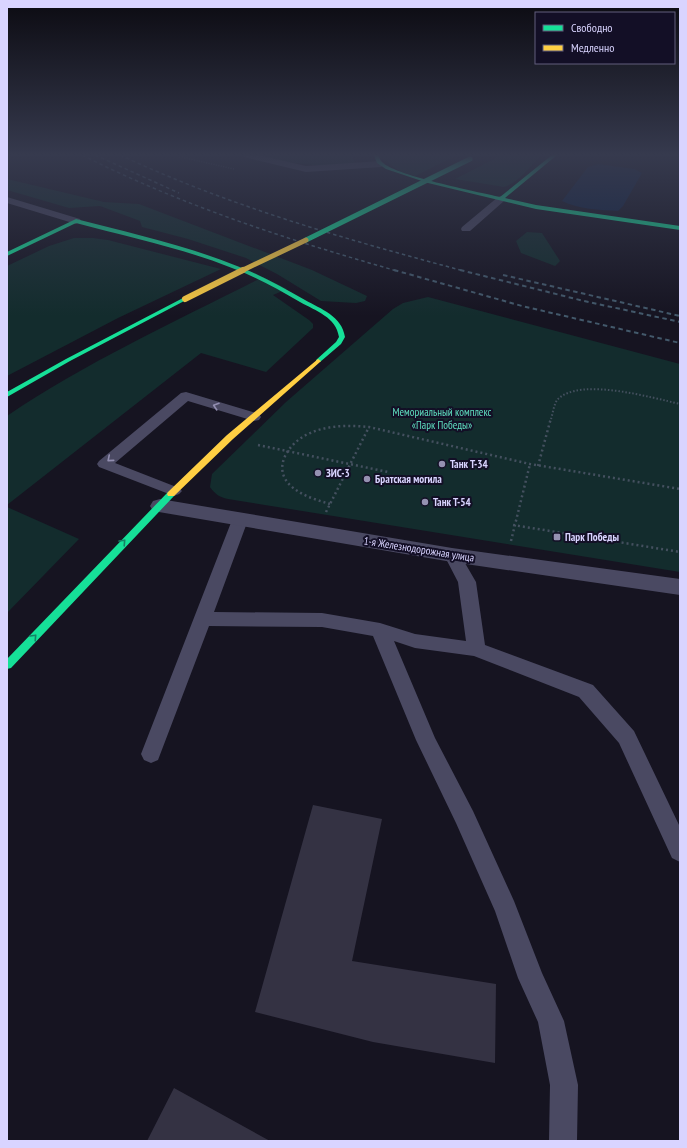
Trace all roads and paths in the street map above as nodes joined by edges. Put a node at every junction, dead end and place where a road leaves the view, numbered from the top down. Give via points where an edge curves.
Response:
1 (35, 209) edge
2 (369, 209) edge
3 (490, 209) edge
4 (549, 209) edge
5 (76, 221) junction
6 (680, 228) edge
7 (466, 229) dead end
8 (7, 254) edge
9 (7, 395) edge
10 (680, 404) edge
11 (254, 417) junction
12 (369, 427) junction
13 (254, 444) dead end
14 (288, 451) junction
15 (350, 463) junction
16 (530, 464) junction
17 (538, 466) junction
18 (388, 472) dead end
19 (680, 489) edge
20 (174, 491) junction
21 (330, 504) junction
22 (160, 506) junction
23 (240, 520) junction
24 (513, 525) junction
25 (316, 532) junction
26 (680, 552) edge
27 (452, 555) junction
28 (507, 563) junction
29 (680, 587) edge
30 (203, 619) junction
31 (380, 630) junction
32 (476, 649) junction
33 (7, 665) edge
34 (151, 754) dead end
35 (680, 851) edge
36 (562, 1141) edge

1 - 5 lane
2 - 9 street, bridge via 74,356
3 - 7 lane
4 - 6 street
5 - 8 street
5 - 11 street via 254,275 317,310 342,328 344,335 339,343
10 - 17 path via 604,390 583,389 568,392 557,399
11 - 20 street
11 -> 20 lane via 186,396 104,464
12 - 14 path via 347,425 321,429 304,436
12 - 15 path
12 - 16 path
13 - 14 path
14 - 15 path
14 - 21 path via 282,464 290,485 307,496
15 - 18 path
15 - 21 path
16 - 17 path
16 - 24 path
17 - 19 path
20 - 22 street
21 - 25 path
22 - 23 street, 1-я Железнодорожная улица
33 -> 22 street
23 - 25 street, 1-я Железнодорожная улица
23 - 30 lane
24 - 26 path
24 - 28 path
25 - 27 street, 1-я Железнодорожная улица
27 - 28 street, 1-я Железнодорожная улица
27 - 32 lane via 467,582
28 - 29 street, 1-я Железнодорожная улица
30 - 31 lane via 322,620
30 - 34 lane
31 - 32 lane via 415,641
31 - 36 lane via 426,740 503,902 531,978 551,1021 564,1085
32 - 35 lane via 586,691 628,737

